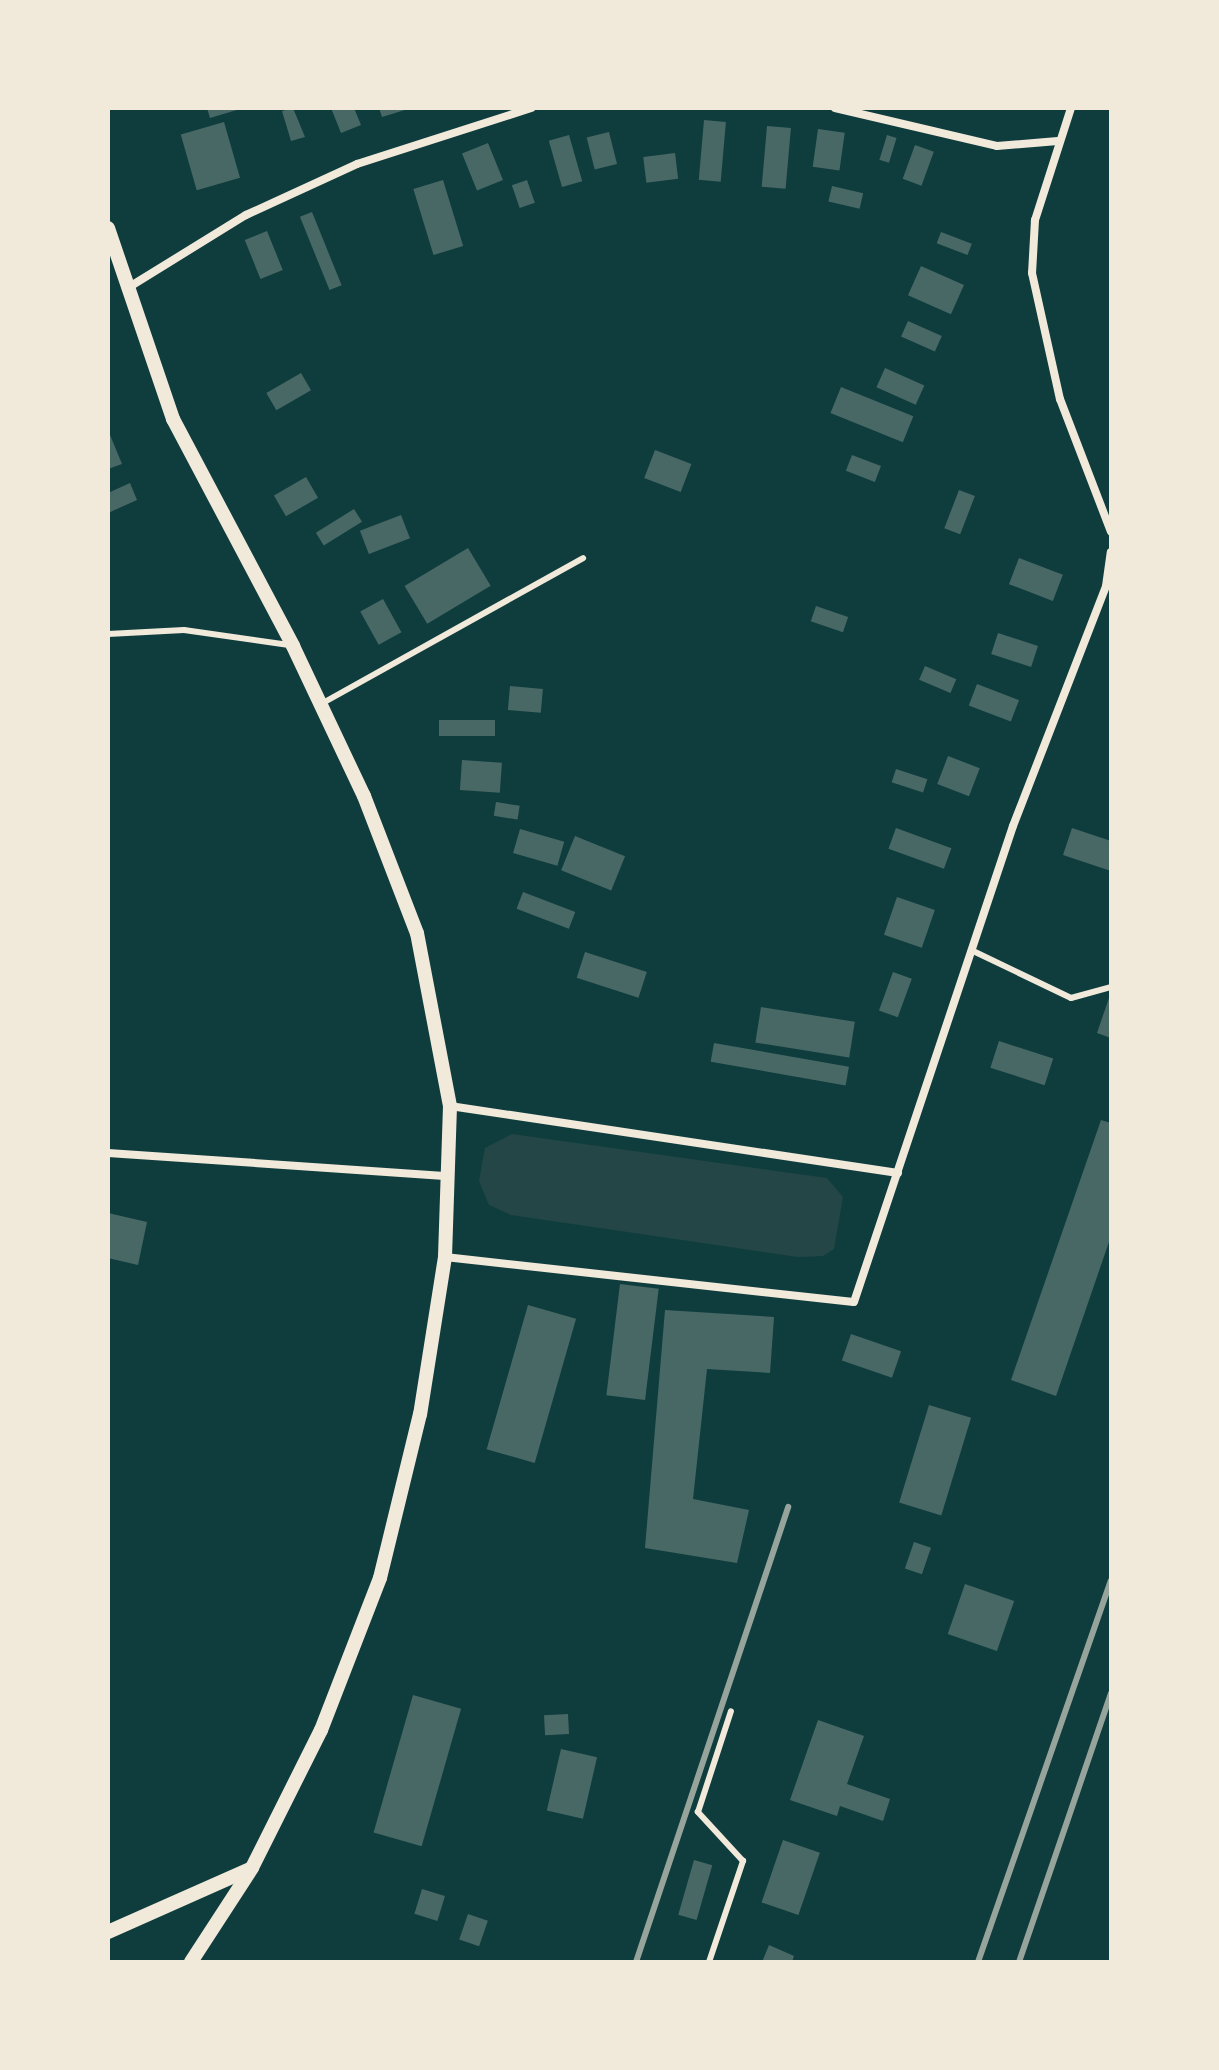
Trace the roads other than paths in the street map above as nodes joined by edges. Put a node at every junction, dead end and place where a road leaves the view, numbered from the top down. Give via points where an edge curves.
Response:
1 (531, 108) edge
2 (835, 108) edge
3 (1071, 108) edge
4 (1058, 141) junction
5 (108, 228) edge
6 (126, 289) junction
7 (1111, 532) edge
8 (1111, 552) edge
9 (583, 558) dead end
10 (108, 634) edge
11 (293, 646) junction
12 (321, 704) junction
13 (971, 950) junction
14 (1111, 987) edge
15 (450, 1106) junction
16 (108, 1153) edge
17 (898, 1173) junction
18 (449, 1176) junction
19 (445, 1257) junction
20 (731, 1711) dead end
21 (252, 1868) junction
22 (108, 1932) edge
23 (191, 1962) edge
24 (709, 1962) edge

1 - 6 street via 357,164 246,215
2 - 4 street via 997,146
3 - 4 street
4 - 7 street via 1035,220 1032,273 1060,399
5 - 6 street
6 - 11 street via 173,419
8 - 13 street via 1102,600
9 - 12 lane
10 - 11 lane via 184,630
11 - 12 street
12 - 15 street via 364,796 417,933
13 - 14 lane via 1071,998
13 - 17 street
15 - 17 street
15 - 18 street
16 - 18 street
17 - 19 street via 854,1302
18 - 19 street
19 - 21 street via 420,1414 380,1578 321,1730
20 - 24 lane via 698,1812 743,1861
21 - 22 street
21 - 23 street

